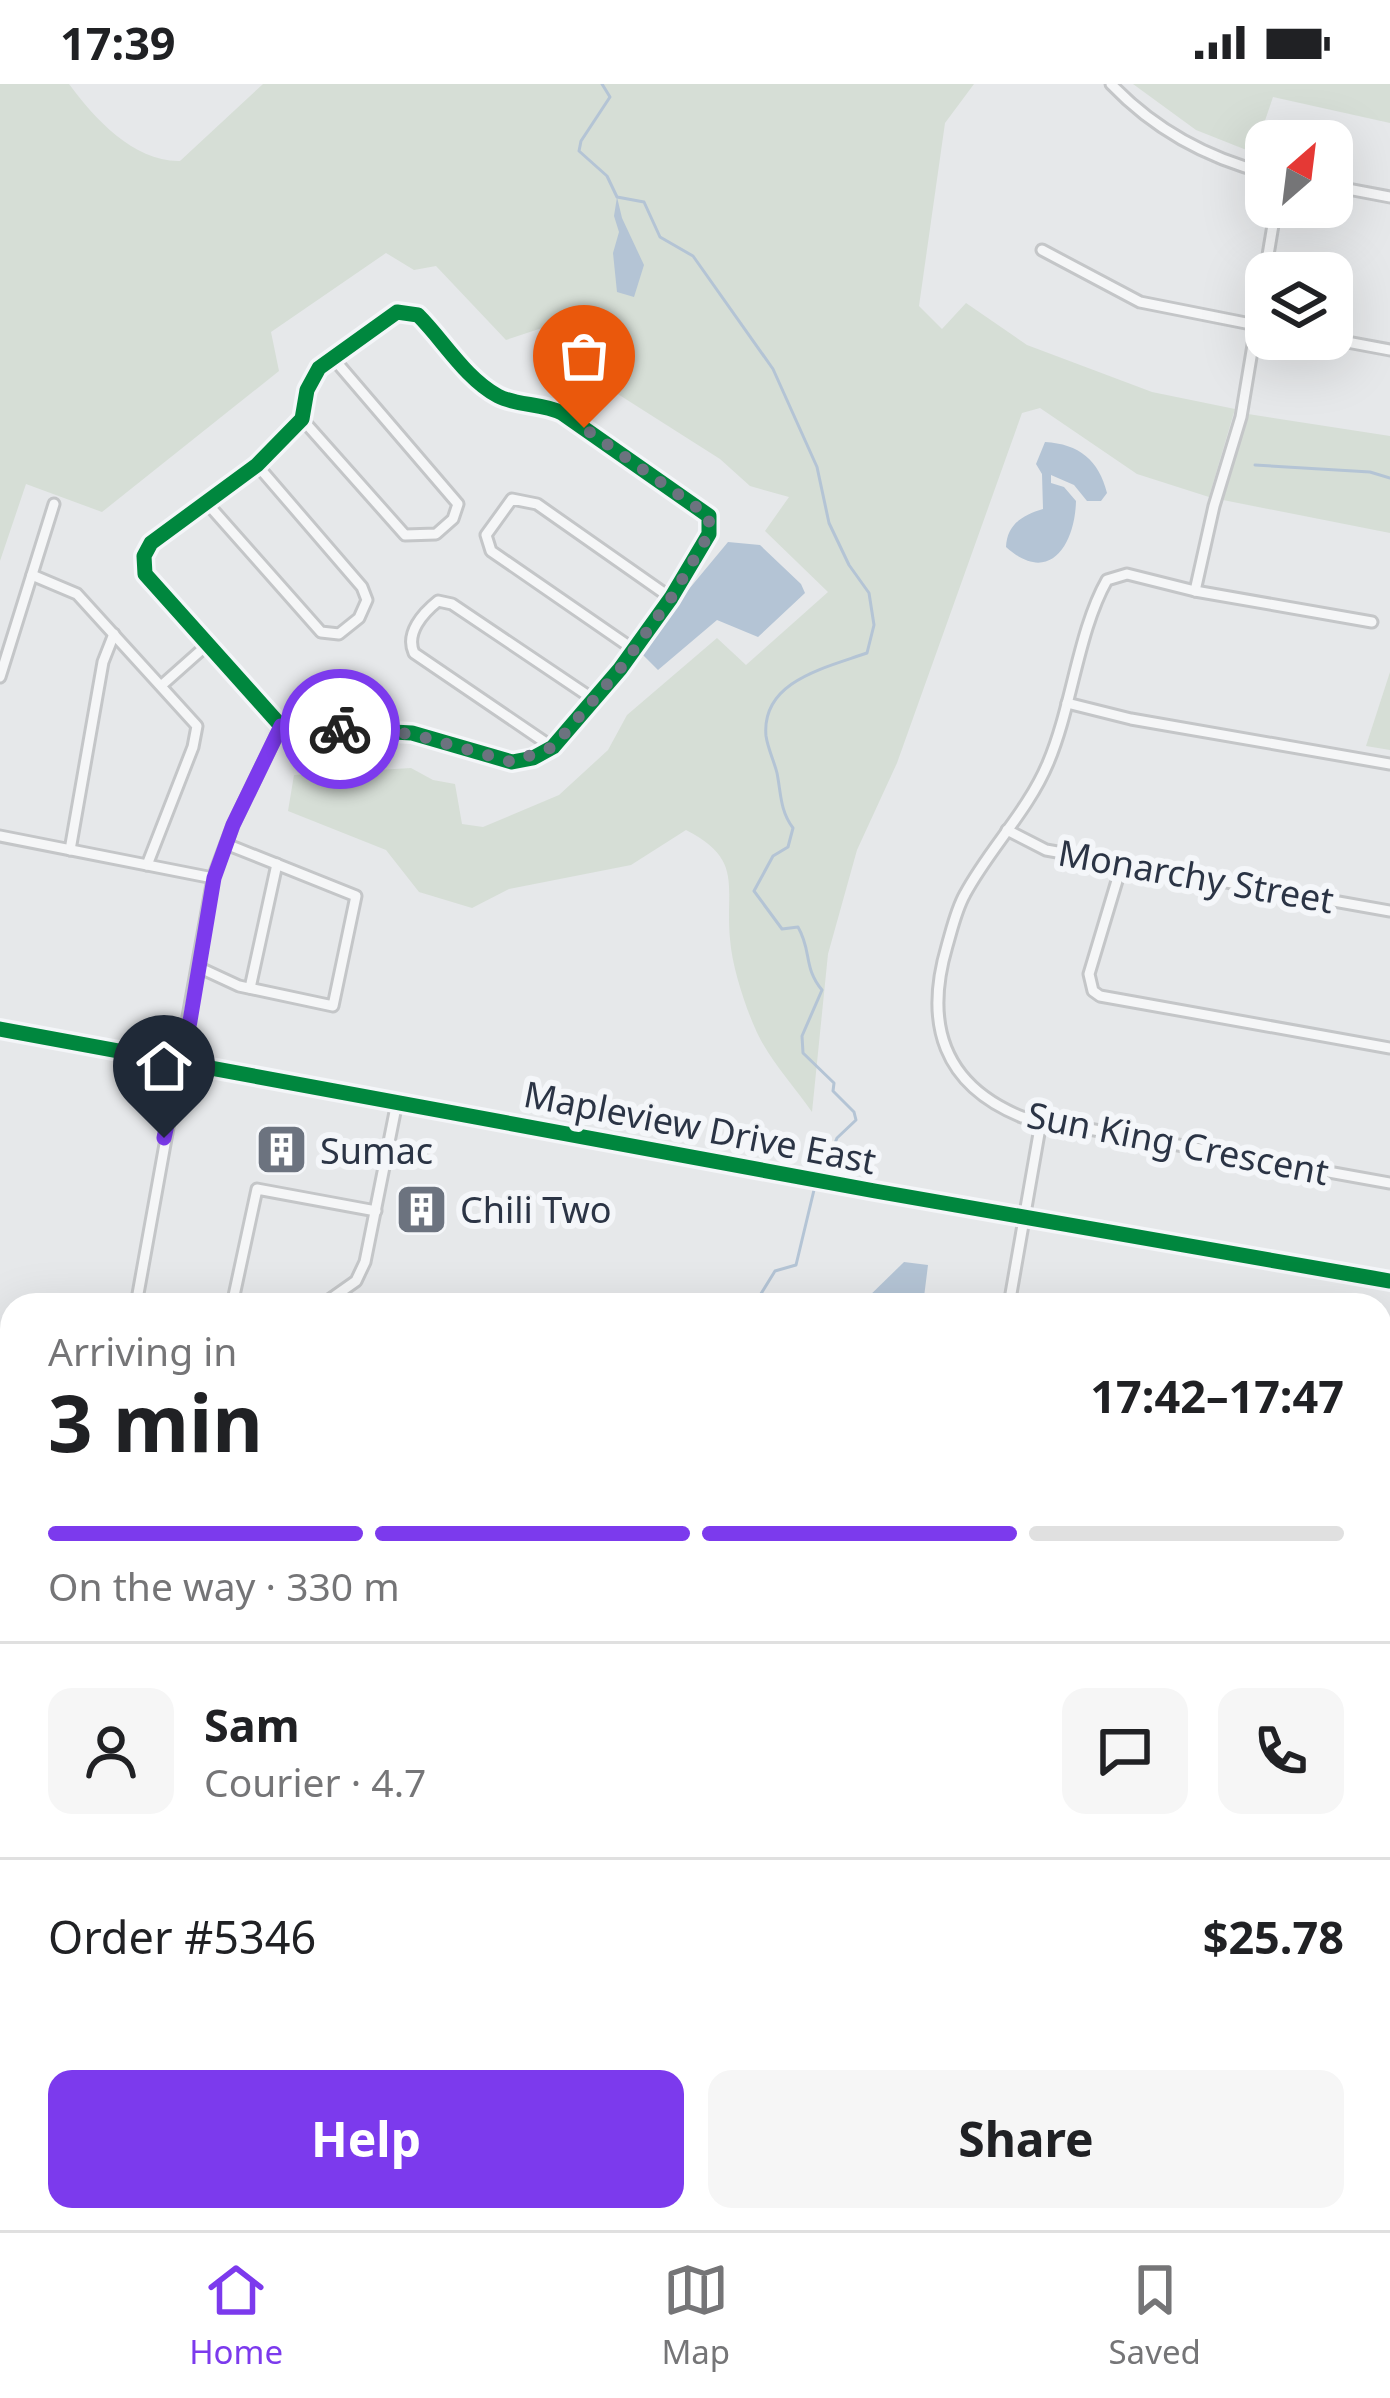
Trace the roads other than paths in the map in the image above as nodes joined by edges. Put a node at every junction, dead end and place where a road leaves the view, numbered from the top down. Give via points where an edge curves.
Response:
1 (1111, 84) edge
2 (1245, 167) edge
3 (1353, 190) edge
4 (1390, 197) edge
5 (1042, 250) dead end
6 (1245, 323) edge
7 (1353, 343) edge
8 (1390, 350) edge
9 (333, 358) junction
10 (1253, 360) edge
11 (302, 419) junction
12 (256, 465) junction
13 (206, 502) junction
14 (54, 504) dead end
15 (32, 575) junction
16 (1195, 591) junction
17 (671, 598) junction
18 (1372, 622) dead end
19 (114, 634) junction
20 (207, 645) junction
21 (632, 650) junction
22 (0, 677) edge
23 (162, 686) junction
24 (593, 699) junction
25 (1067, 703) junction
26 (281, 726) junction
27 (553, 747) junction
28 (1390, 764) edge
29 (1006, 830) junction
30 (0, 836) edge
31 (226, 844) junction
32 (70, 850) junction
33 (277, 864) junction
34 (1122, 864) junction
35 (147, 865) junction
36 (214, 878) junction
37 (1390, 910) edge
38 (198, 967) junction
39 (250, 988) junction
40 (0, 1028) edge
41 (1390, 1048) edge
42 (180, 1061) junction
43 (397, 1102) junction
44 (1041, 1121) junction
45 (1390, 1183) edge
46 (376, 1211) junction
47 (1024, 1216) junction
48 (1390, 1281) edge
49 (138, 1293) edge
50 (235, 1293) edge
51 (339, 1293) edge
52 (1011, 1293) edge

1 - 2 street via 1178,138
3 - 4 street
5 - 6 street via 1140,302
7 - 8 street
9 - 11 street via 308,389
9 - 11 street via 458,504 453,519 436,535 405,535
9 - 17 street via 397,312 418,315 502,399 546,405 626,457 709,516 709,534
10 - 16 street
11 - 12 street
12 - 13 street
12 - 13 street via 362,587 367,600 359,617 339,634 321,632
13 - 20 street via 143,556 145,574
14 - 15 street
15 - 19 street via 71,589
15 - 22 street
16 - 18 street
16 - 25 street, Sun King Crescent via 1127,574 1107,580
17 - 21 street
17 - 21 street via 537,504 512,499 486,535 491,551
19 - 23 street
19 - 32 street
20 - 23 street
20 - 26 street
21 - 24 street
23 - 35 street via 197,732
24 - 27 street
24 - 27 street via 452,604 430,607 413,630 414,653
25 - 28 street
25 - 29 street, Sun King Crescent via 1045,771
26 - 27 street via 412,734 512,762
26 - 31 street
29 - 34 street, Monarchy Street via 1036,847
29 - 44 street, Sun King Crescent via 962,901 936,1008 950,1057 970,1085 1003,1109
30 - 32 street
31 - 33 street
31 - 36 street
32 - 35 street
33 - 39 street
33 - 39 street via 356,896 333,1006
34 - 37 street, Monarchy Street
34 - 41 street via 1089,974 1100,996
35 - 36 street
36 - 38 street
38 - 39 street
38 - 42 street
40 - 42 main road, Mapleview Drive East
42 - 43 main road, Mapleview Drive East
42 - 49 street
43 - 46 street
43 - 47 main road, Mapleview Drive East
44 - 45 street, Sun King Crescent
44 - 47 street
46 - 50 street via 257,1189
46 - 51 street via 356,1281
47 - 48 main road, Mapleview Drive East
47 - 52 street

